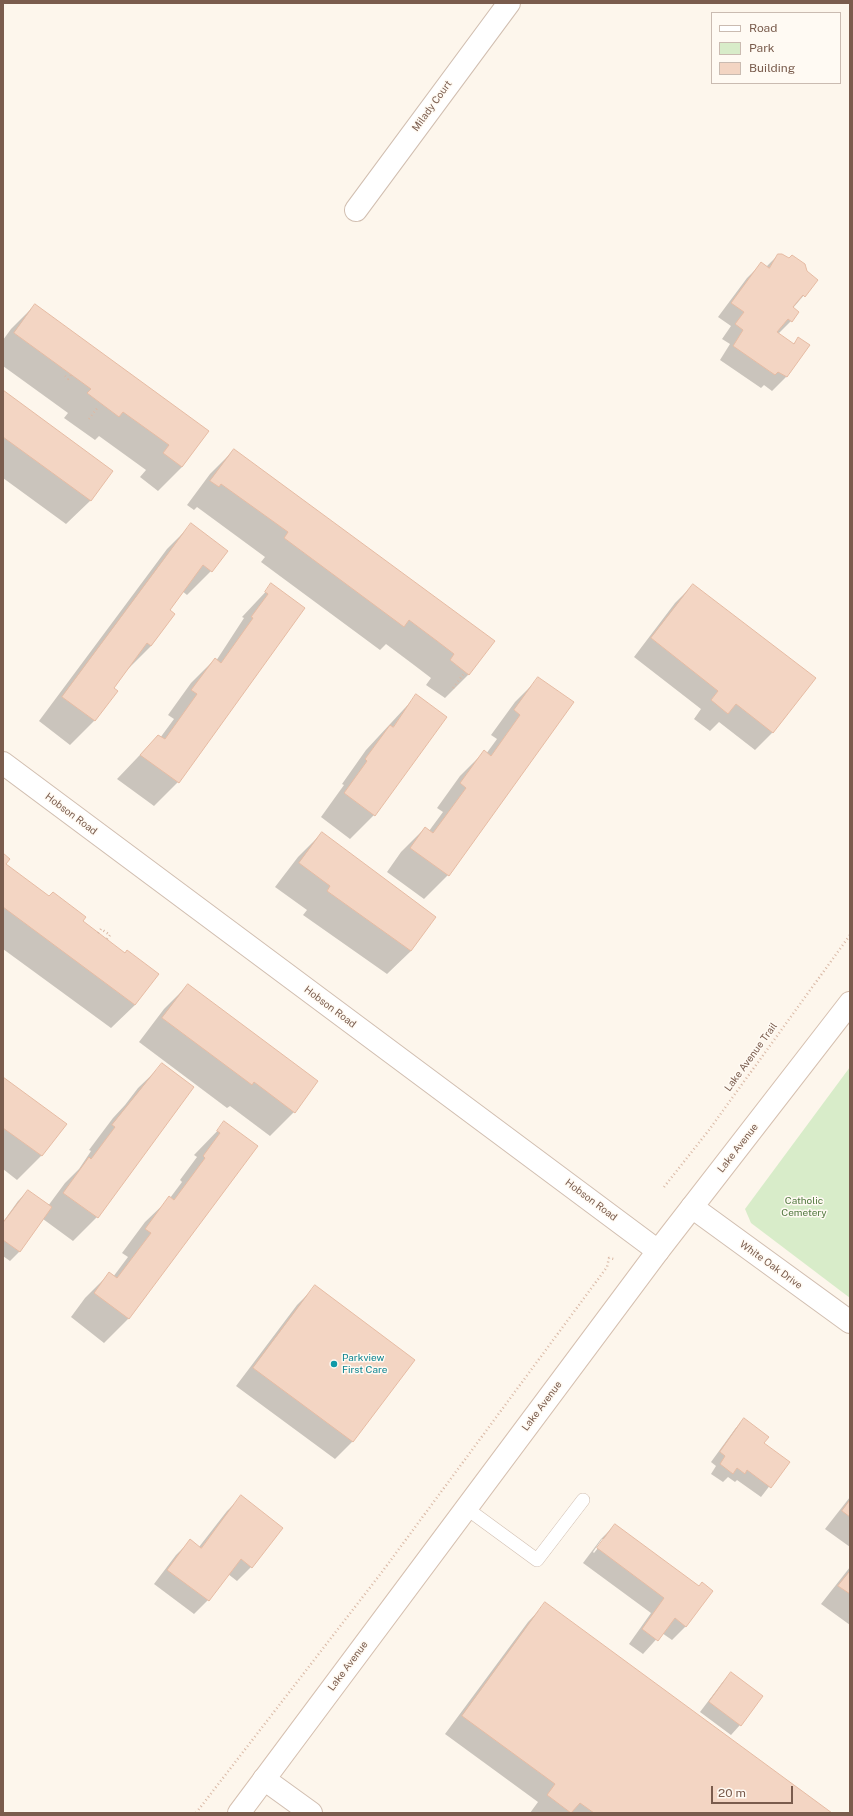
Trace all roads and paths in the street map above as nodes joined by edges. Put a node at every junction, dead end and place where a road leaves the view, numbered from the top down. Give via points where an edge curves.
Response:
1 (509, 3) edge
2 (356, 210) dead end
3 (71, 375) dead end
4 (65, 376) dead end
5 (98, 407) dead end
6 (89, 419) dead end
7 (465, 672) dead end
8 (452, 688) dead end
9 (3, 763) edge
10 (98, 933) dead end
11 (850, 935) edge
12 (107, 939) dead end
13 (850, 1003) edge
14 (664, 1187) dead end
15 (692, 1207) junction
16 (658, 1251) junction
17 (614, 1258) dead end
18 (850, 1322) edge
19 (583, 1500) dead end
20 (466, 1508) junction
21 (264, 1779) junction
22 (196, 1813) edge
23 (239, 1813) edge
24 (311, 1813) edge

1 - 2 street, Milady Court
3 - 4 path via 68,378
5 - 6 path
7 - 8 path
9 - 16 street, Hobson Road
10 - 12 path via 101,929 110,935
11 - 14 path, Lake Avenue Trail via 709,1130
13 - 15 street, Lake Avenue
15 - 16 street, Lake Avenue
15 - 18 street, White Oak Drive
16 - 20 street, Lake Avenue
17 - 22 path via 608,1258 606,1267 382,1572
19 - 20 lane via 537,1560
20 - 21 street, Lake Avenue
21 - 23 street, Lake Avenue
21 - 24 street

